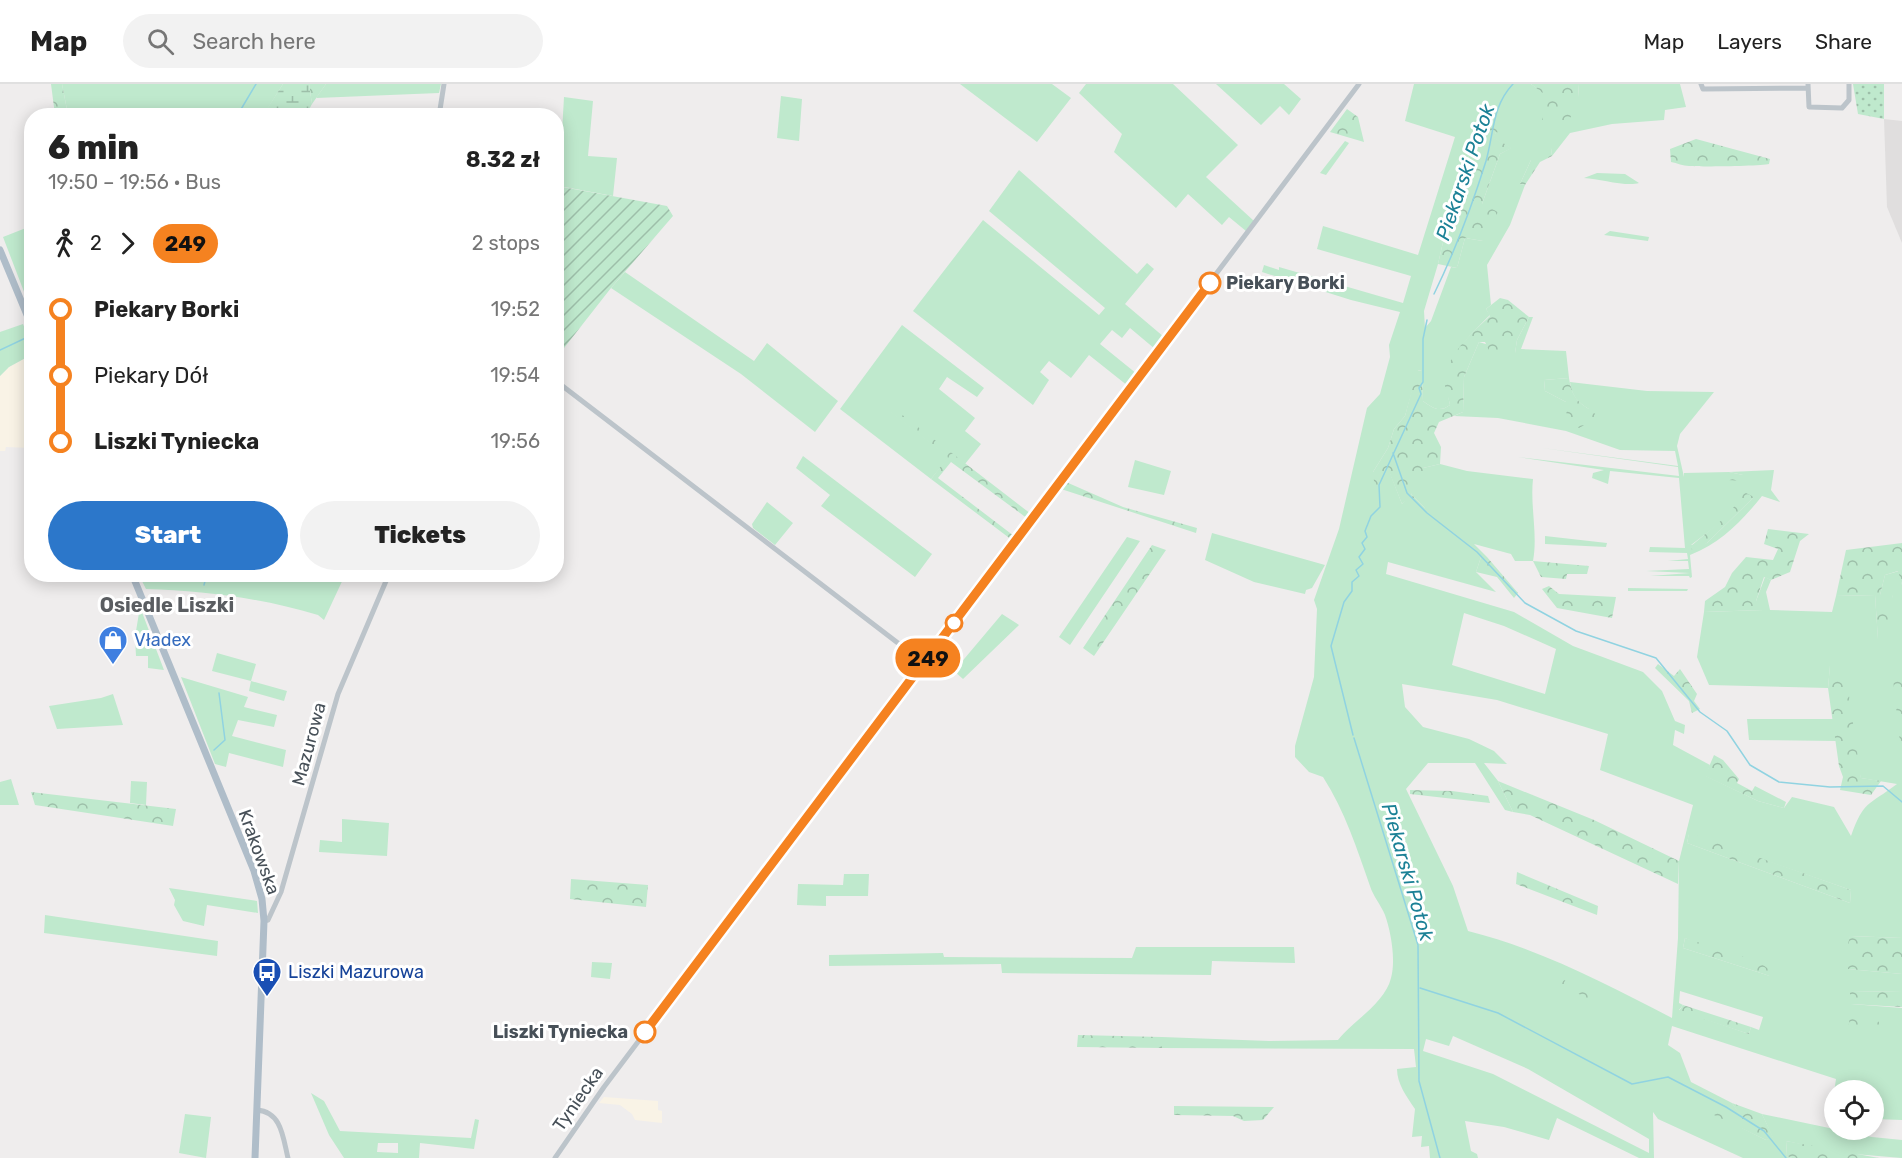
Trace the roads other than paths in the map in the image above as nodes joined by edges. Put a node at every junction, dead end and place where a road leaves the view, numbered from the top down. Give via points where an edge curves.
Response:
1 (444, 84) edge
2 (1359, 84) edge
3 (1701, 84) edge
4 (1849, 84) edge
5 (1808, 86) edge
6 (440, 108) edge
7 (0, 250) edge
8 (24, 309) edge
9 (564, 387) edge
10 (135, 582) edge
11 (386, 582) edge
12 (924, 663) junction
13 (264, 921) junction
14 (257, 1110) junction
15 (255, 1158) edge
16 (288, 1158) edge
17 (555, 1158) edge

1 - 6 street
2 - 12 street, Tyniecka
3 - 5 street via 1703,89
4 - 5 street via 1849,100 1842,108 1809,107
7 - 8 main road
9 - 12 street
10 - 13 main road, Krakowska via 254,871
11 - 13 street, Mazurowa via 338,694 281,892 273,914
12 - 17 street, Tyniecka via 604,1087
13 - 14 main road, Krakowska
14 - 15 main road, Krakowska
14 - 16 street via 269,1113 279,1124

